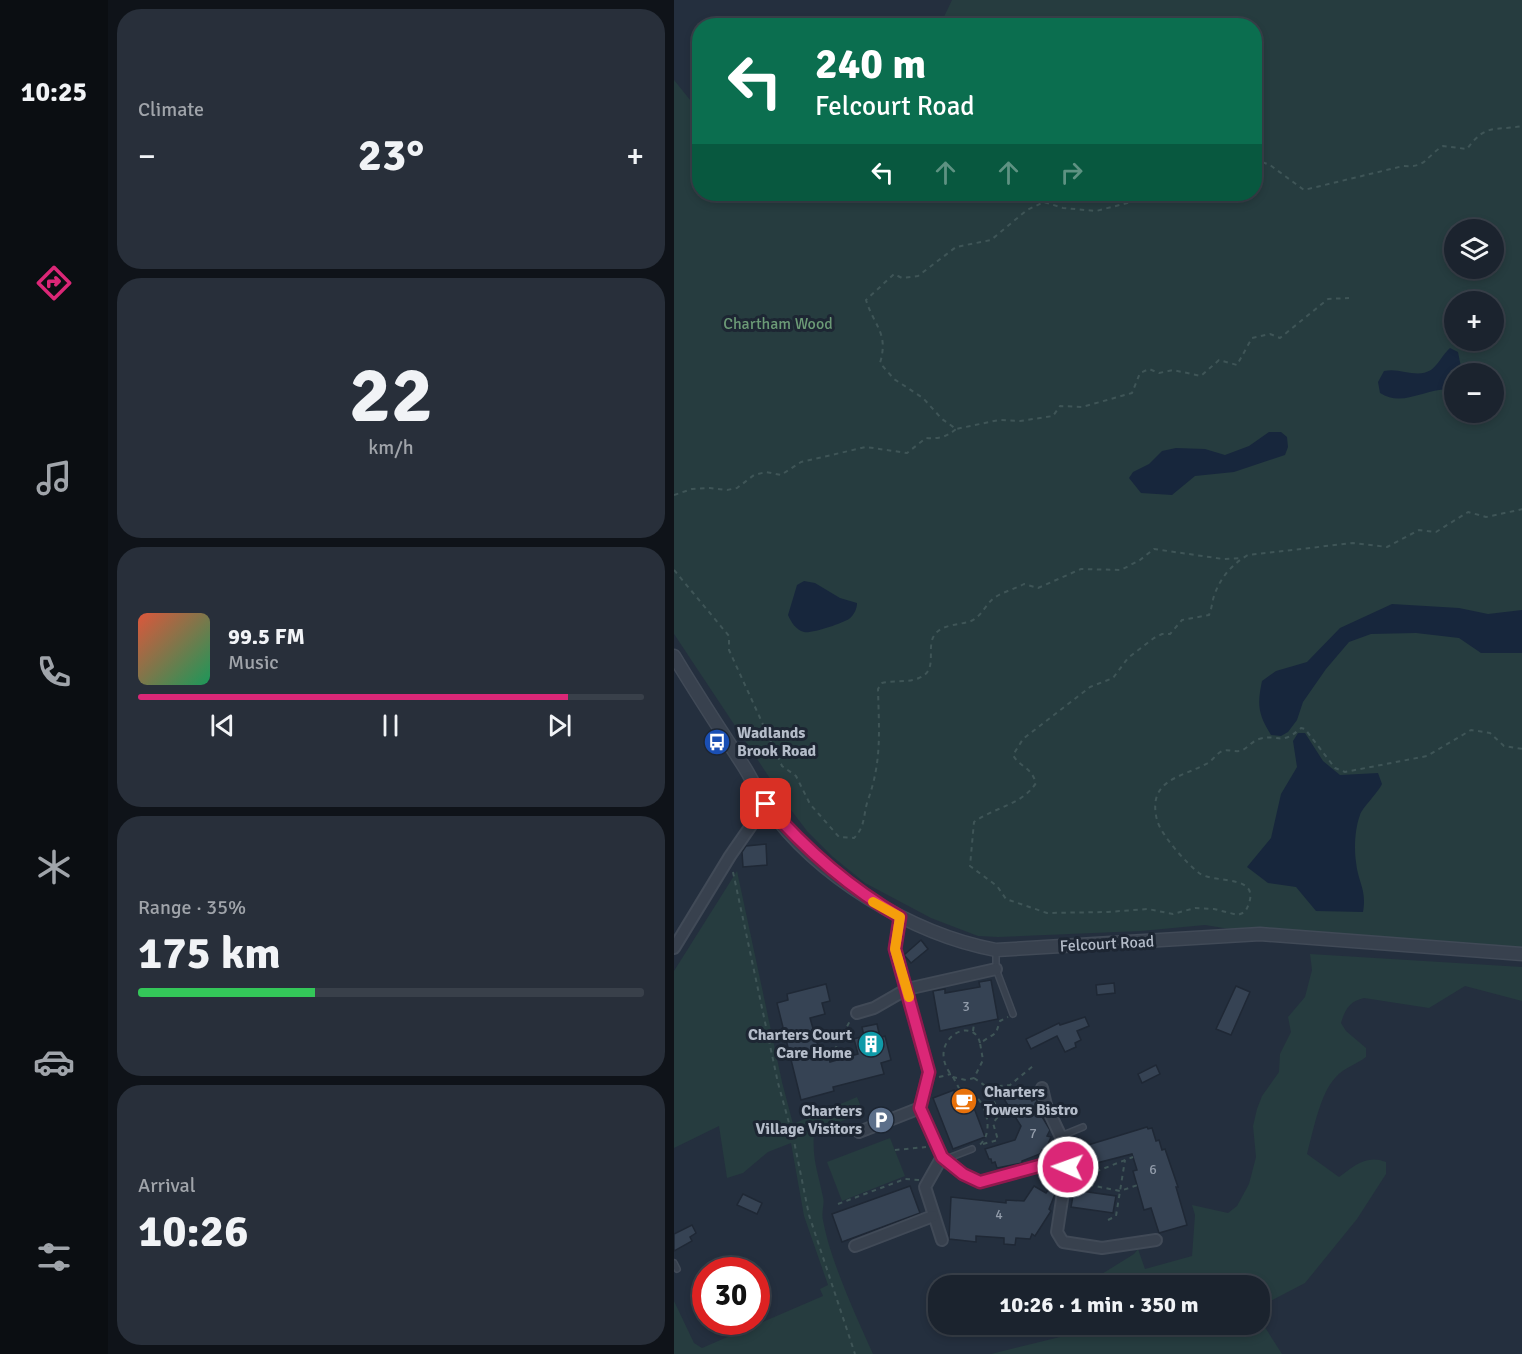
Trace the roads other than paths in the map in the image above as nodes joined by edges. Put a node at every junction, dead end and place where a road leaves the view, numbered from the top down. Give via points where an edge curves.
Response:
1 (674, 656) edge
2 (766, 804) junction
3 (900, 917) junction
4 (674, 948) edge
5 (996, 950) junction
6 (1523, 954) edge
7 (996, 969) junction
8 (907, 989) junction
9 (857, 1013) road end
10 (1013, 1014) road end
11 (1042, 1088) dead end
12 (920, 1108) junction
13 (1083, 1127) dead end
14 (859, 1132) dead end
15 (1061, 1136) junction
16 (972, 1149) road end
17 (944, 1158) junction
18 (1068, 1167) junction
19 (933, 1216) junction
20 (942, 1240) dead end
21 (1156, 1240) dead end
22 (855, 1246) dead end

1 - 2 street, Felcourt Road
2 - 3 street, Felcourt Road via 824,865
2 - 4 street
3 - 5 street, Felcourt Road via 970,945
3 - 8 street via 895,949
5 - 6 street, Felcourt Road via 1260,934
5 - 7 lane
7 - 8 street
7 - 10 lane
8 - 9 street
8 - 12 street via 929,1072
11 - 15 street
12 - 14 street
12 - 17 street
13 - 15 lane
15 - 18 street via 1069,1154
16 - 17 lane
17 - 18 street via 980,1182 1046,1164
17 - 19 street via 925,1187
18 - 21 street via 1057,1232 1063,1242 1103,1248
19 - 20 street
19 - 22 street

